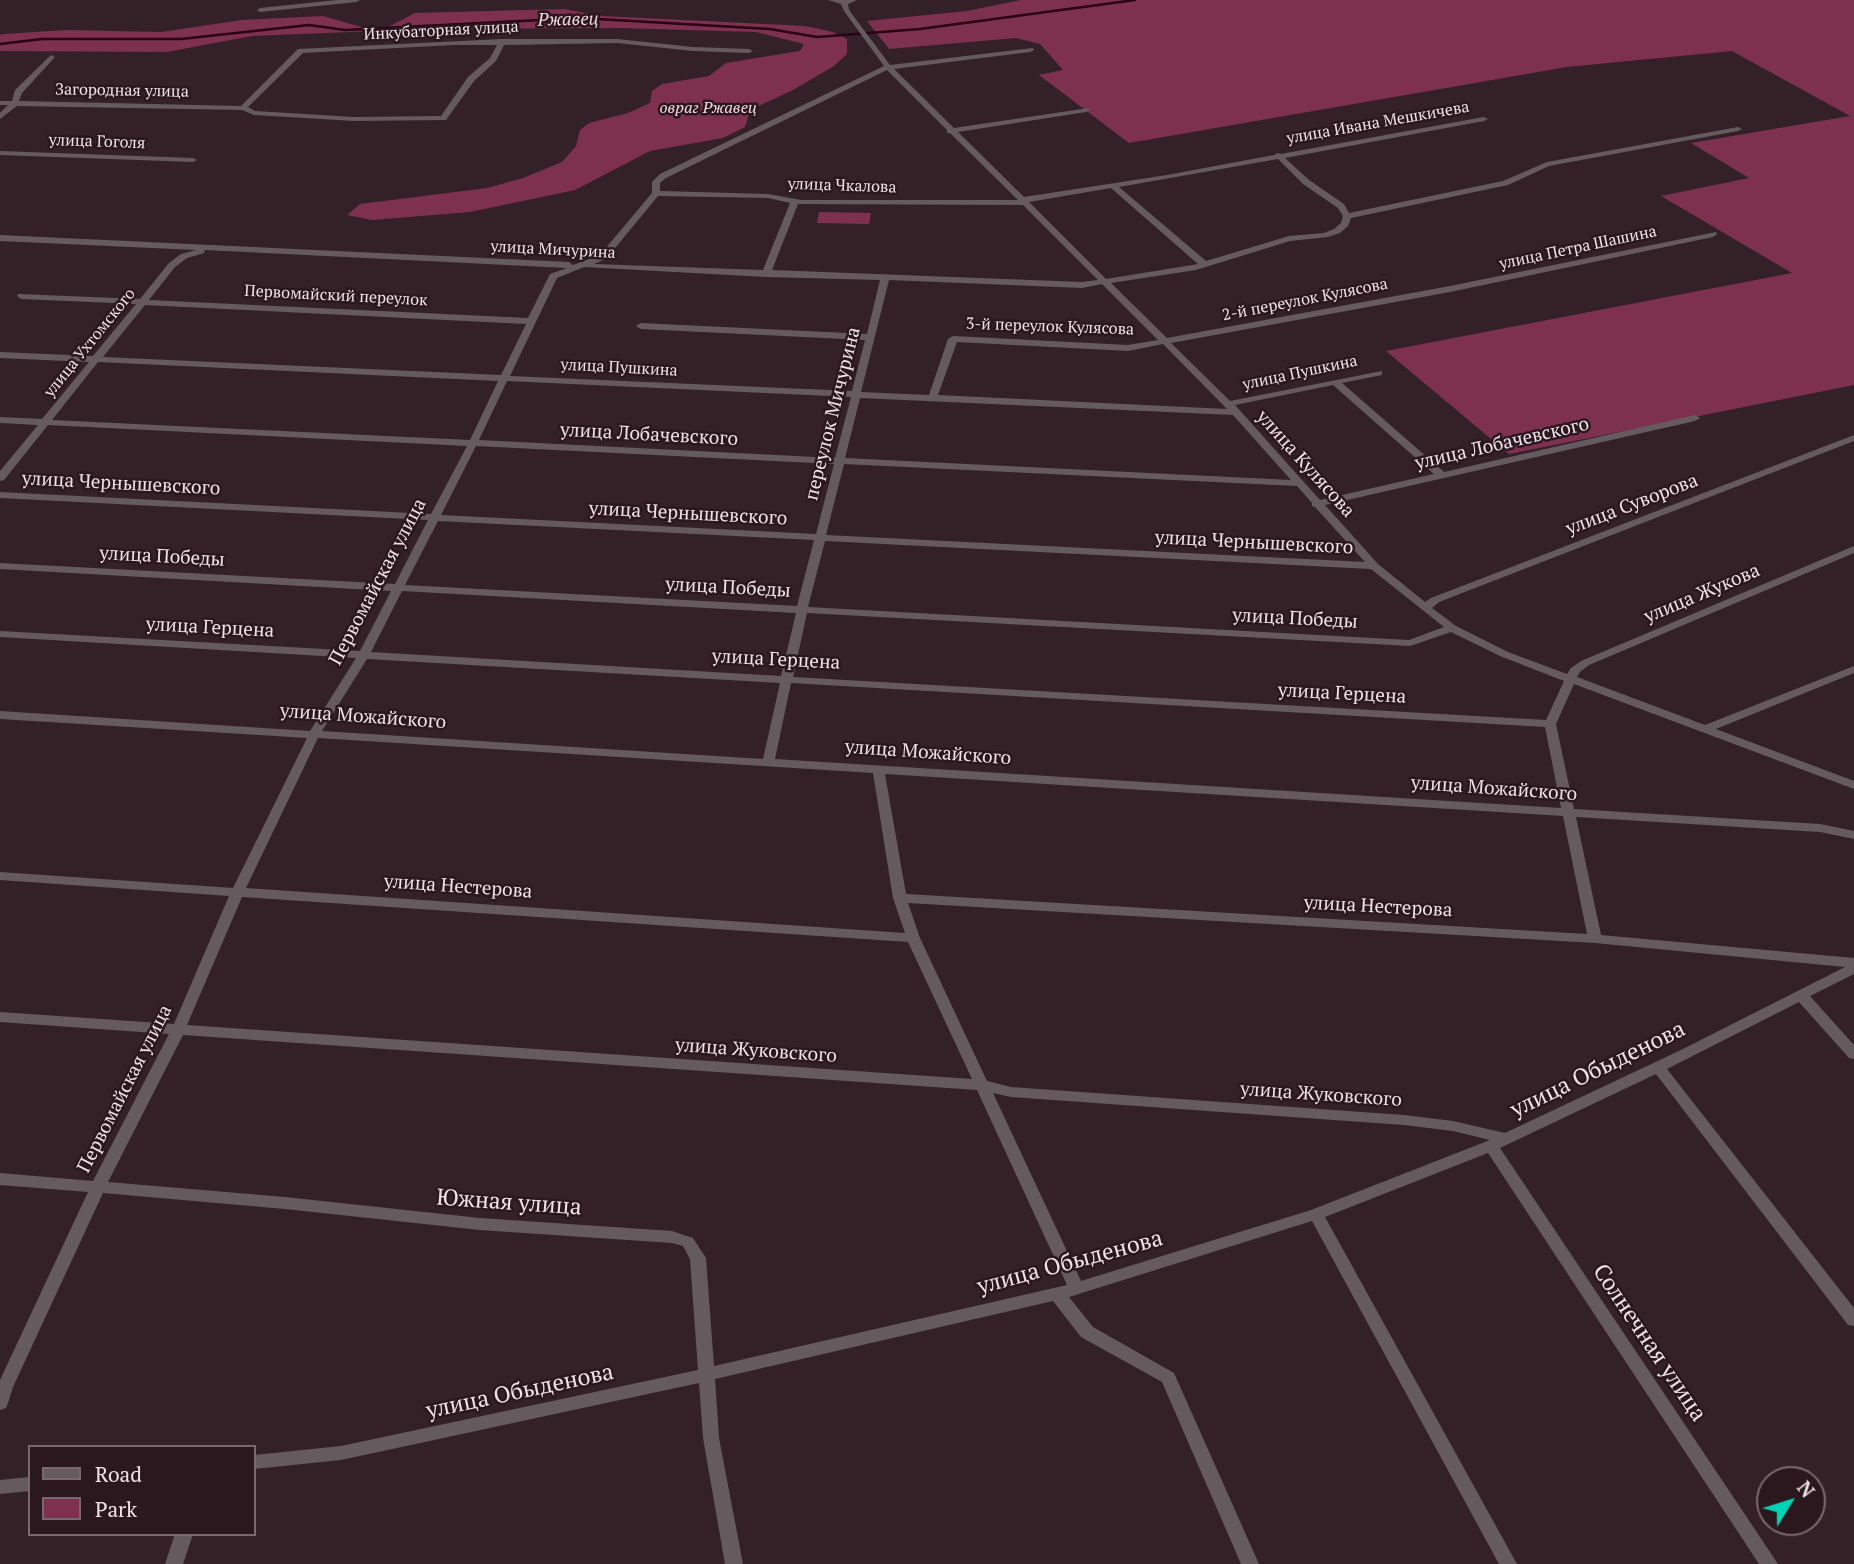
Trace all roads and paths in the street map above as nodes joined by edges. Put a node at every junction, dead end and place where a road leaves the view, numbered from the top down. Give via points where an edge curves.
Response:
1 (357, 0) edge
2 (831, 0) edge
3 (854, 0) edge
4 (844, 3) junction
5 (260, 10) dead end
6 (502, 41) junction
7 (1030, 50) dead end
8 (749, 51) dead end
9 (51, 57) dead end
10 (888, 67) junction
11 (0, 103) edge
12 (15, 103) junction
13 (243, 108) junction
14 (1086, 110) dead end
15 (0, 117) edge
16 (1484, 119) dead end
17 (1738, 130) dead end
18 (950, 131) junction
19 (0, 153) edge
20 (1278, 155) junction
21 (193, 160) dead end
22 (1113, 186) junction
23 (656, 193) junction
24 (795, 201) junction
25 (1025, 201) junction
26 (1347, 216) junction
27 (1713, 234) dead end
28 (0, 238) edge
29 (218, 249) junction
30 (580, 265) junction
31 (1205, 265) junction
32 (766, 274) junction
33 (885, 279) junction
34 (1104, 283) junction
35 (1450, 289) joint
36 (21, 296) dead end
37 (143, 302) junction
38 (528, 321) junction
39 (641, 326) dead end
40 (870, 337) junction
41 (1166, 342) junction
42 (0, 355) edge
43 (98, 359) junction
44 (1379, 373) dead end
45 (504, 378) junction
46 (1335, 382) junction
47 (855, 395) junction
48 (932, 399) junction
49 (1231, 408) junction
50 (1695, 418) dead end
51 (0, 420) edge
52 (46, 422) junction
53 (1854, 438) edge
54 (473, 443) junction
55 (839, 462) junction
56 (1441, 475) junction
57 (0, 478) edge
58 (1296, 483) junction
59 (0, 495) edge
60 (1316, 504) junction
61 (433, 519) junction
62 (820, 538) junction
63 (1854, 549) edge
64 (0, 566) edge
65 (1374, 566) junction
66 (398, 587) junction
67 (1424, 608) junction
68 (802, 610) junction
69 (1452, 628) junction
70 (0, 634) edge
71 (364, 654) junction
72 (1854, 669) edge
73 (788, 678) junction
74 (1573, 681) junction
75 (0, 715) edge
76 (1549, 724) junction
77 (1704, 730) junction
78 (315, 733) junction
79 (768, 762) junction
80 (878, 769) junction
81 (1854, 785) edge
82 (1567, 813) junction
83 (1854, 835) edge
84 (0, 876) edge
85 (238, 891) junction
86 (900, 898) junction
87 (913, 938) junction
88 (1595, 939) junction
89 (1854, 966) edge
90 (1801, 995) junction
91 (0, 1017) edge
92 (177, 1030) junction
93 (1854, 1054) edge
94 (1658, 1067) junction
95 (980, 1085) junction
96 (1508, 1139) junction
97 (1492, 1146) junction
98 (0, 1179) edge
99 (97, 1187) junction
100 (1316, 1214) junction
101 (1077, 1289) junction
102 (1057, 1294) junction
103 (1854, 1320) edge
104 (706, 1375) junction
105 (0, 1403) edge
106 (256, 1462) edge
107 (28, 1484) edge
108 (0, 1487) edge
109 (183, 1536) edge
110 (174, 1564) edge
111 (734, 1564) edge
112 (1250, 1564) edge
113 (1508, 1564) edge
114 (1769, 1564) edge

1 - 5 street
2 - 4 street
3 - 4 street
4 - 10 street, улица Кулясова
6 - 8 street, Инкубаторная улица via 617,41
6 - 13 street, Инкубаторная улица via 301,51
6 - 13 street, Загородная улица via 493,59 471,79 443,118 354,119 254,113
7 - 10 street, Первомайская улица
9 - 12 street via 18,92
10 - 18 street, улица Кулясова
10 - 23 street, Первомайская улица via 663,176 656,182
11 - 12 street, Загородная улица
12 - 13 street, Загородная улица
12 - 15 street
14 - 18 street
16 - 20 street, улица Ивана Мешкичева
17 - 26 street via 1547,164 1505,183
18 - 25 street, улица Кулясова
19 - 21 street, улица Гоголя
20 - 22 street, улица Чкалова
20 - 26 street via 1341,206
22 - 25 street, улица Чкалова
22 - 31 street
23 - 24 street, улица Чкалова
23 - 30 street, Первомайская улица via 603,257
24 - 25 street, улица Чкалова via 983,205
24 - 32 street
25 - 34 street, улица Кулясова
26 - 31 street, улица Мичурина via 1337,231 1289,239
27 - 35 street, улица Петра Шашина
28 - 29 street, улица Мичурина
29 - 30 street, улица Мичурина
29 - 37 street, улица Ухтомского via 177,260
30 - 32 street, улица Мичурина
30 - 38 street, Первомайская улица via 553,276
31 - 34 street, улица Мичурина
32 - 33 street, улица Мичурина
33 - 34 street, улица Мичурина
33 - 40 street, переулок Мичурина
34 - 41 street, улица Кулясова
35 - 41 street, 2-й переулок Кулясова
36 - 37 street, Первомайский переулок
37 - 38 street, Первомайский переулок
37 - 43 street, улица Ухтомского
38 - 45 street, Первомайская улица
39 - 40 street
40 - 47 street, переулок Мичурина
41 - 48 street, 3-й переулок Кулясова via 1128,348 953,339
41 - 49 street, улица Кулясова
42 - 43 street, улица Пушкина
43 - 45 street, улица Пушкина
43 - 52 street, улица Ухтомского
44 - 46 street, улица Пушкина
45 - 47 street, улица Пушкина
45 - 54 street, Первомайская улица
46 - 49 street, улица Пушкина
46 - 56 street
47 - 48 street, улица Пушкина
47 - 55 street, переулок Мичурина
48 - 49 street, улица Пушкина
49 - 58 street, улица Кулясова
50 - 56 street, улица Лобачевского
51 - 52 street, улица Лобачевского
52 - 54 street, улица Лобачевского
52 - 57 street, улица Ухтомского
53 - 67 street, улица Суворова
54 - 55 street, улица Лобачевского
54 - 61 street, Первомайская улица
55 - 58 street, улица Лобачевского
55 - 62 street, переулок Мичурина
56 - 60 street, улица Лобачевского
58 - 60 street, улица Кулясова
59 - 61 street, улица Чернышевского
60 - 65 street, улица Кулясова
61 - 62 street, улица Чернышевского
61 - 66 street, Первомайская улица
62 - 65 street, улица Чернышевского
62 - 68 street, переулок Мичурина
63 - 74 street, улица Жукова via 1585,663 1575,670
64 - 66 street, улица Победы
65 - 67 street, улица Кулясова
66 - 68 street, улица Победы
66 - 71 street, Первомайская улица
67 - 69 street, улица Кулясова
68 - 69 street, улица Победы via 1410,643
68 - 73 street, переулок Мичурина
69 - 74 street, улица Кулясова
70 - 71 street, улица Герцена
71 - 73 street, улица Герцена
71 - 78 street, Первомайская улица
72 - 77 street
73 - 76 street, улица Герцена
73 - 79 street, переулок Мичурина
74 - 76 street, улица Жукова
74 - 77 street, улица Кулясова
75 - 78 street, улица Можайского
76 - 82 street
77 - 81 street, улица Кулясова
78 - 79 street, улица Можайского
78 - 85 street, Первомайская улица
79 - 80 street, улица Можайского
80 - 82 street, улица Можайского
80 - 86 street
82 - 83 street, улица Можайского via 1820,828
82 - 88 street
84 - 85 street, улица Нестерова
85 - 87 street, улица Нестерова
85 - 92 street, Первомайская улица
86 - 87 street
86 - 88 street, улица Нестерова
87 - 95 street
88 - 89 street, улица Нестерова
89 - 90 street, улица Обыденова
90 - 93 street
90 - 94 street, улица Обыденова
91 - 92 street, улица Жуковского
92 - 95 street, улица Жуковского
92 - 99 street, Первомайская улица
94 - 96 street, улица Обыденова
94 - 103 street
95 - 96 street, улица Жуковского via 1011,1092 1404,1120
95 - 101 street
96 - 97 street, улица Обыденова
97 - 100 street, улица Обыденова
97 - 114 street, Солнечная улица
98 - 99 street, Южная улица
99 - 104 street, Южная улица via 480,1224 672,1237 688,1242 698,1258
99 - 105 street, Первомайская улица
100 - 101 street, улица Обыденова
100 - 113 street
101 - 102 street, улица Обыденова
102 - 104 street, улица Обыденова
102 - 112 street via 1087,1332 1168,1378
104 - 106 street, улица Обыденова via 341,1453
104 - 111 street, Южная улица via 711,1438
107 - 108 street
109 - 110 street

